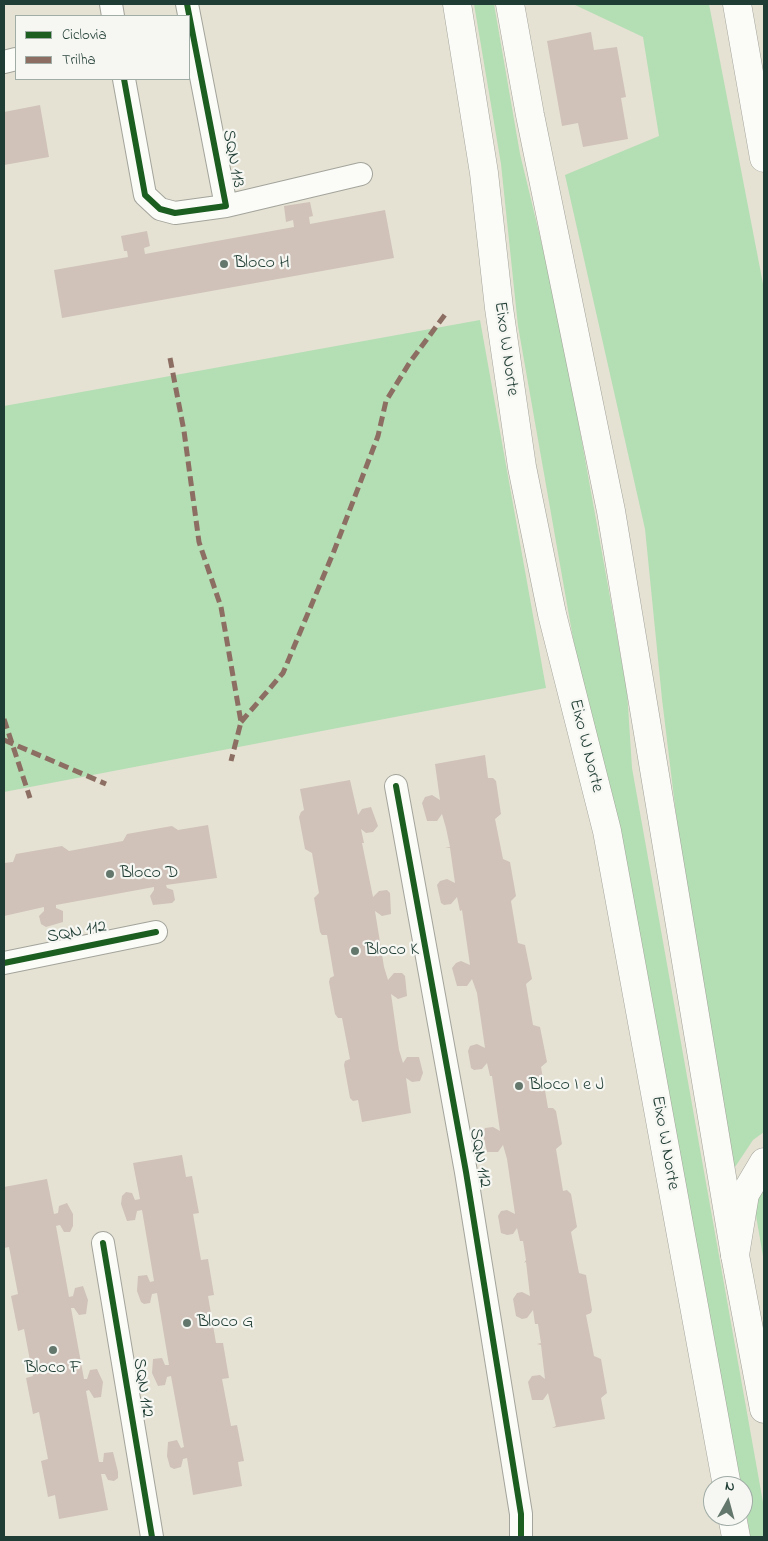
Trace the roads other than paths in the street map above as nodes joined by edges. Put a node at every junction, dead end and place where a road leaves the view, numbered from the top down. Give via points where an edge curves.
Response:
1 (457, 4) edge
2 (510, 4) edge
3 (737, 4) edge
4 (190, 20) edge
5 (124, 80) edge
6 (764, 158) edge
7 (361, 174) dead end
8 (226, 206) junction
9 (396, 786) dead end
10 (156, 932) dead end
11 (4, 963) edge
12 (764, 1162) edge
13 (103, 1243) dead end
14 (735, 1256) junction
15 (764, 1409) edge
16 (724, 1476) edge
17 (152, 1537) edge
18 (521, 1537) edge

1 - 16 main road, Eixo W Norte via 484,173 522,467 552,614 607,832
2 - 14 main road via 611,511
3 - 6 main road
4 - 8 street, SQN 113
5 - 8 street, SQN 113 via 145,195 160,210 174,212
7 - 8 street, SQN 113
9 - 18 street, SQN 112 via 466,1172 521,1514
10 - 11 street, SQN 112
12 - 14 main road via 745,1194
13 - 17 street, SQN 112
14 - 15 main road

